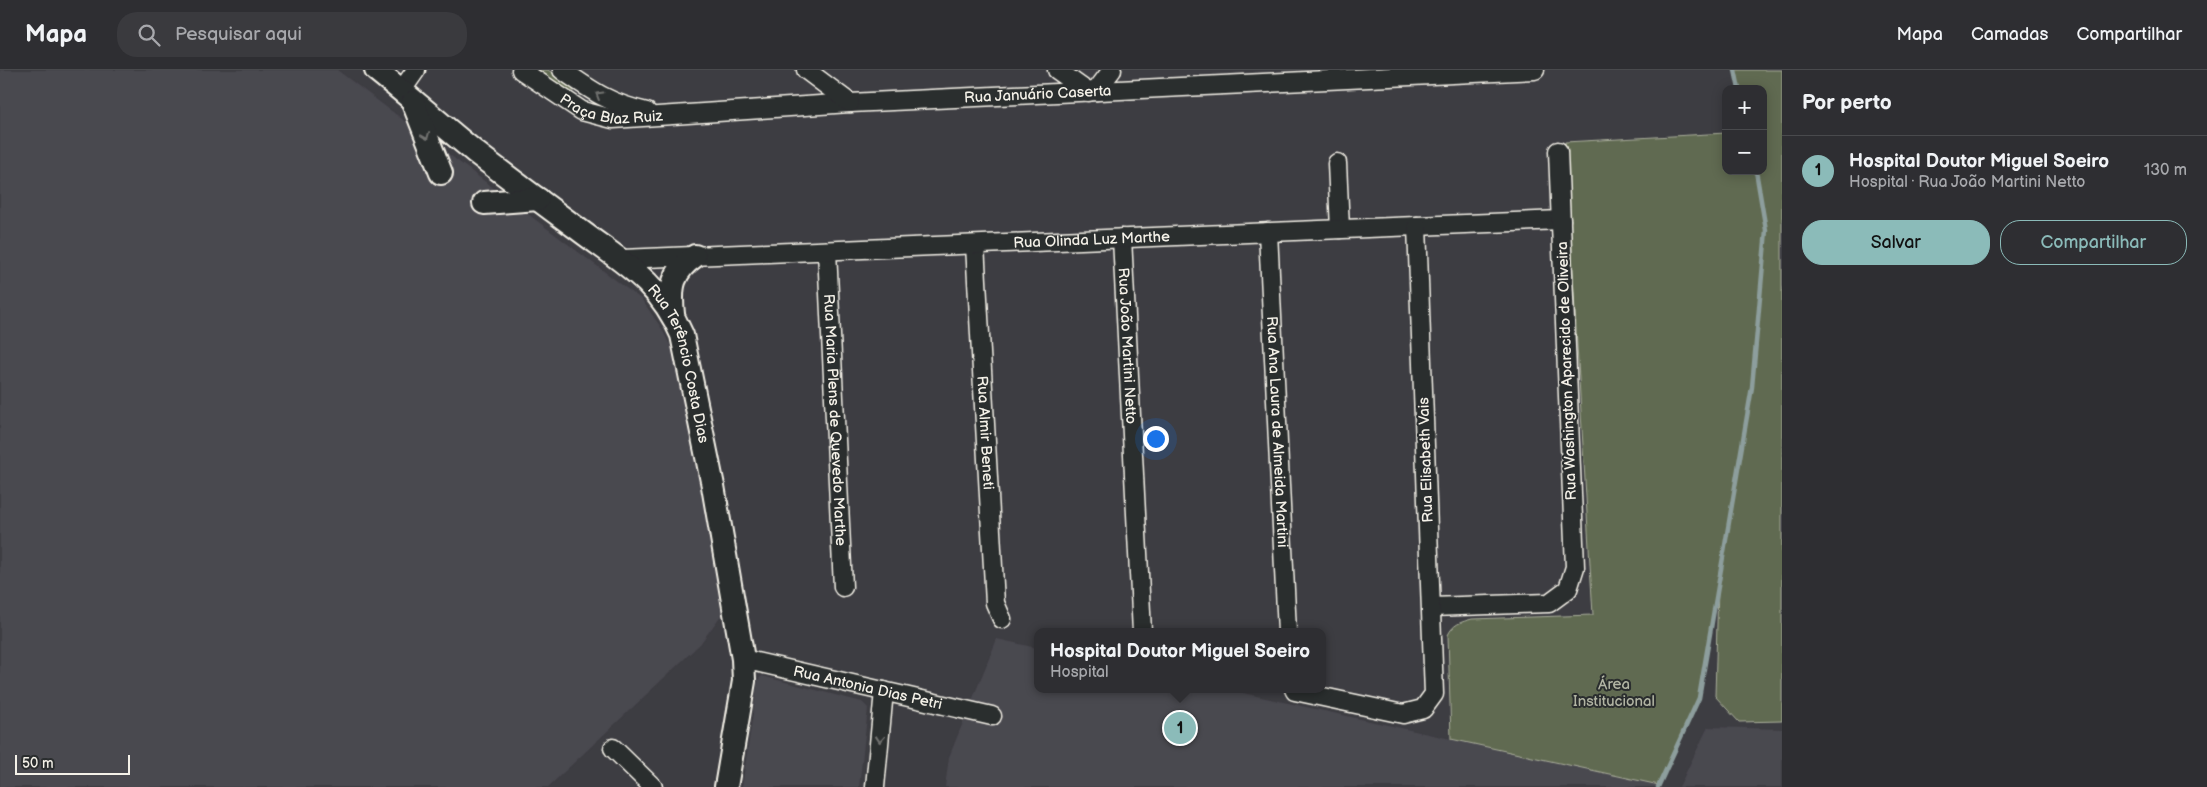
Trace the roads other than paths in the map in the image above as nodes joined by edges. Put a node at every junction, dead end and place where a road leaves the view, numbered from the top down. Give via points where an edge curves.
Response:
1 (376, 70) edge
2 (416, 70) edge
3 (521, 70) edge
4 (562, 70) edge
5 (806, 70) edge
6 (1058, 70) edge
7 (1112, 70) edge
8 (1249, 70) edge
9 (1535, 70) edge
10 (1460, 72) edge
11 (1264, 83) junction
12 (1092, 91) junction
13 (406, 94) junction
14 (850, 103) junction
15 (662, 115) junction
16 (1558, 151) dead end
17 (1337, 163) dead end
18 (441, 173) dead end
19 (538, 199) junction
20 (484, 204) dead end
21 (1561, 220) junction
22 (1417, 226) junction
23 (1340, 229) junction
24 (1268, 232) junction
25 (1122, 238) junction
26 (975, 245) junction
27 (827, 251) junction
28 (695, 256) junction
29 (622, 259) junction
30 (673, 314) junction
31 (843, 587) dead end
32 (1432, 607) junction
33 (1002, 619) dead end
34 (1142, 628) edge
35 (1287, 628) edge
36 (744, 659) junction
37 (884, 691) junction
38 (1308, 693) edge
39 (992, 716) dead end
40 (613, 748) dead end
41 (653, 787) edge
42 (726, 787) edge
43 (875, 787) edge

1 - 13 street, Rua Terêncio Costa Dias
2 - 13 street
3 - 15 street, Praça Blaz Ruiz via 582,112 614,119
15 -> 4 street, Praça Blaz Ruiz via 614,103
5 - 14 street
6 - 12 street
7 - 12 street
8 - 11 street
9 - 10 street, Rua Januário Caserta
10 - 11 street, Rua Januário Caserta
11 - 12 street, Rua Januário Caserta
12 - 14 street, Rua Januário Caserta
13 -> 18 street
13 - 19 street, Rua Terêncio Costa Dias
14 - 15 street, Rua Januário Caserta
16 - 21 street, Rua Washington Aparecido de Oliveira
17 - 23 street
19 - 20 street
19 - 29 street, Rua Terêncio Costa Dias
21 - 22 street, Rua Olinda Luz Marthe
21 - 32 street, Rua Washington Aparecido de Oliveira via 1575,567 1568,589 1549,603
22 - 23 street, Rua Olinda Luz Marthe
22 - 32 street, Rua Elisabeth Vais
23 - 24 street, Rua Olinda Luz Marthe
24 - 25 street, Rua Olinda Luz Marthe
24 - 35 street, Rua Ana Laura de Almeida Martini
25 - 26 street, Rua Olinda Luz Marthe
25 - 34 street, Rua João Martini Netto
26 - 27 street, Rua Olinda Luz Marthe
26 - 33 street, Rua Almir Beneti via 995,603
27 - 28 street, Rua Olinda Luz Marthe
27 - 31 street, Rua Maria Plens de Quevedo Marthe
28 - 29 street, Rua Olinda Luz Marthe
28 - 30 street via 678,270 674,280
29 - 30 street, Rua Terêncio Costa Dias via 657,292
30 - 36 street, Rua Terêncio Costa Dias via 682,335
32 - 38 street, Rua Elisabeth Vais via 1434,694 1423,709 1403,714
36 - 37 street, Rua Antonia Dias Petri
36 - 42 street, Rua Terêncio Costa Dias via 744,681
37 - 39 street, Rua Antonia Dias Petri
37 -> 43 street
40 - 41 street

